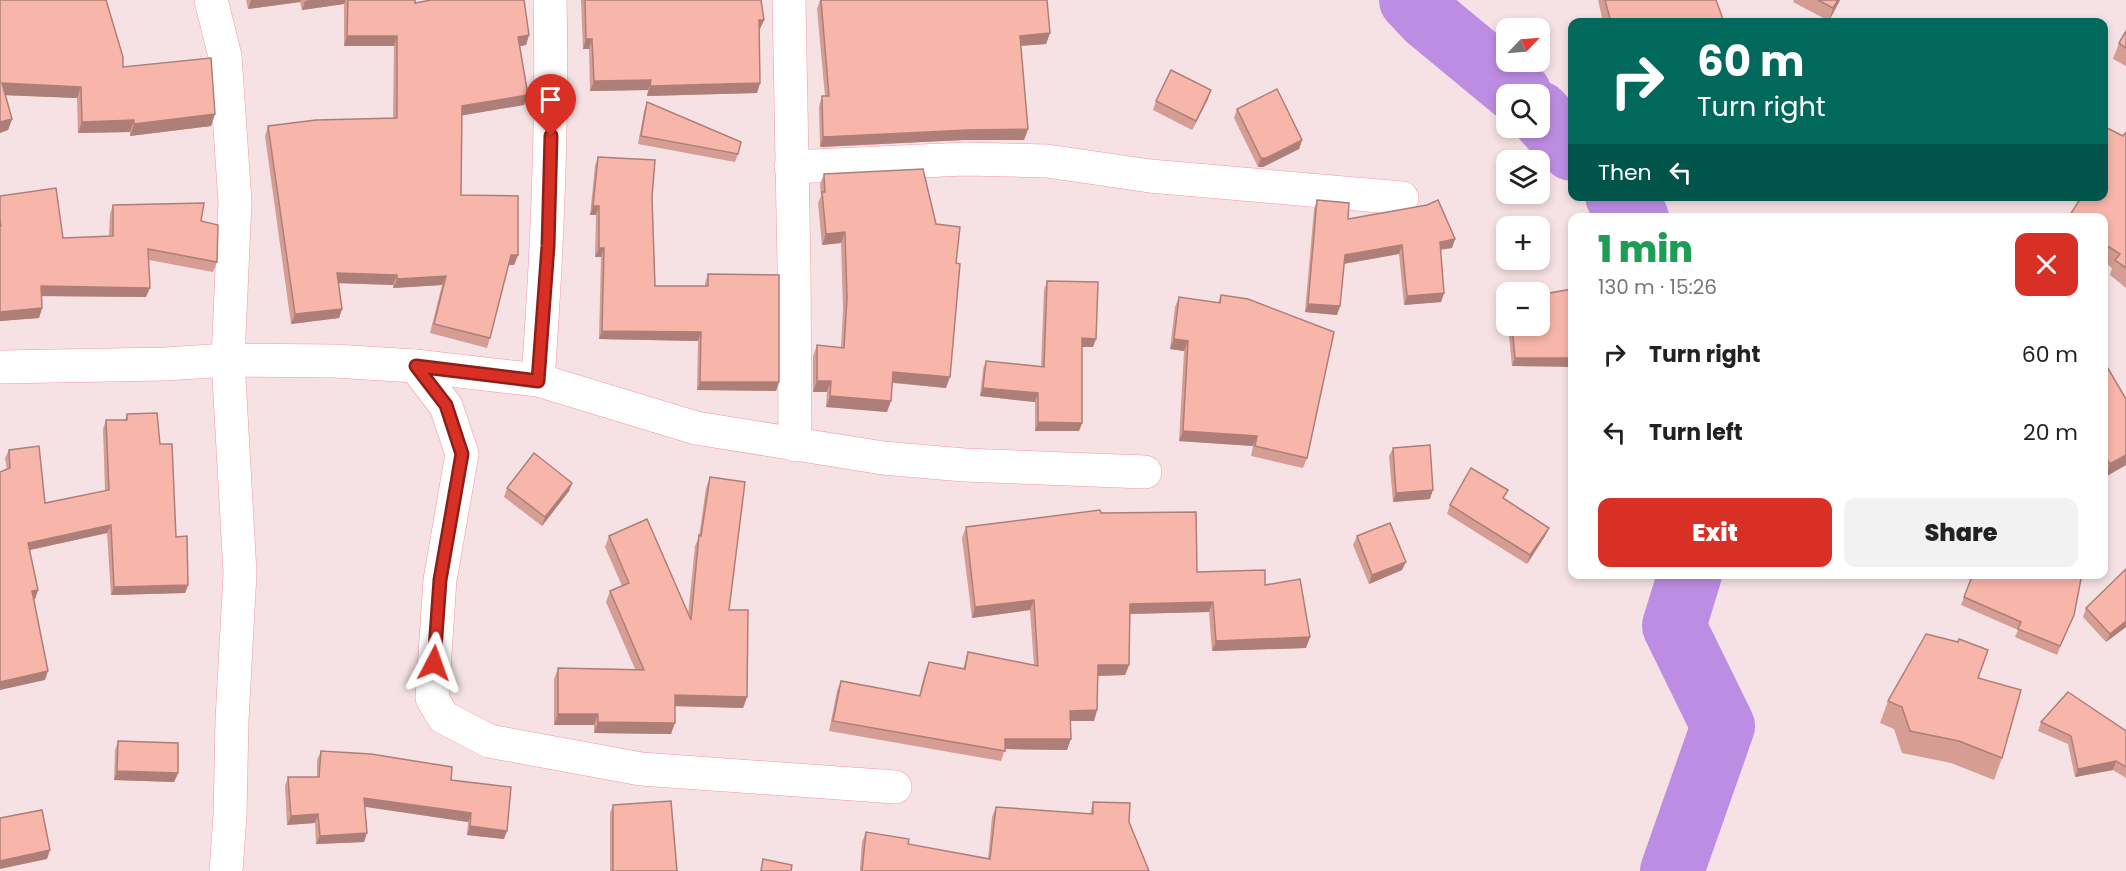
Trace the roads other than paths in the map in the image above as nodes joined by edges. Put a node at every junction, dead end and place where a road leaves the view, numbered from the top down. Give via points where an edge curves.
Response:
1 (211, 0) edge
2 (550, 0) edge
3 (789, 0) edge
4 (791, 167) junction
5 (1402, 198) dead end
6 (228, 360) junction
7 (416, 366) junction
8 (0, 367) edge
9 (538, 381) junction
10 (795, 445) junction
11 (1145, 472) dead end
12 (895, 787) dead end
13 (226, 871) edge

1 - 6 street via 225,56 235,202
2 - 9 street via 548,234
3 - 4 street
4 - 5 street via 965,159 1047,160 1150,176
4 - 10 street
6 - 7 street
6 - 8 street
6 - 13 street via 240,573
7 - 9 street
7 - 12 street via 446,405 462,454 440,580 432,698 443,717 489,741 641,769
9 - 10 street via 696,428
10 - 11 street via 964,465

